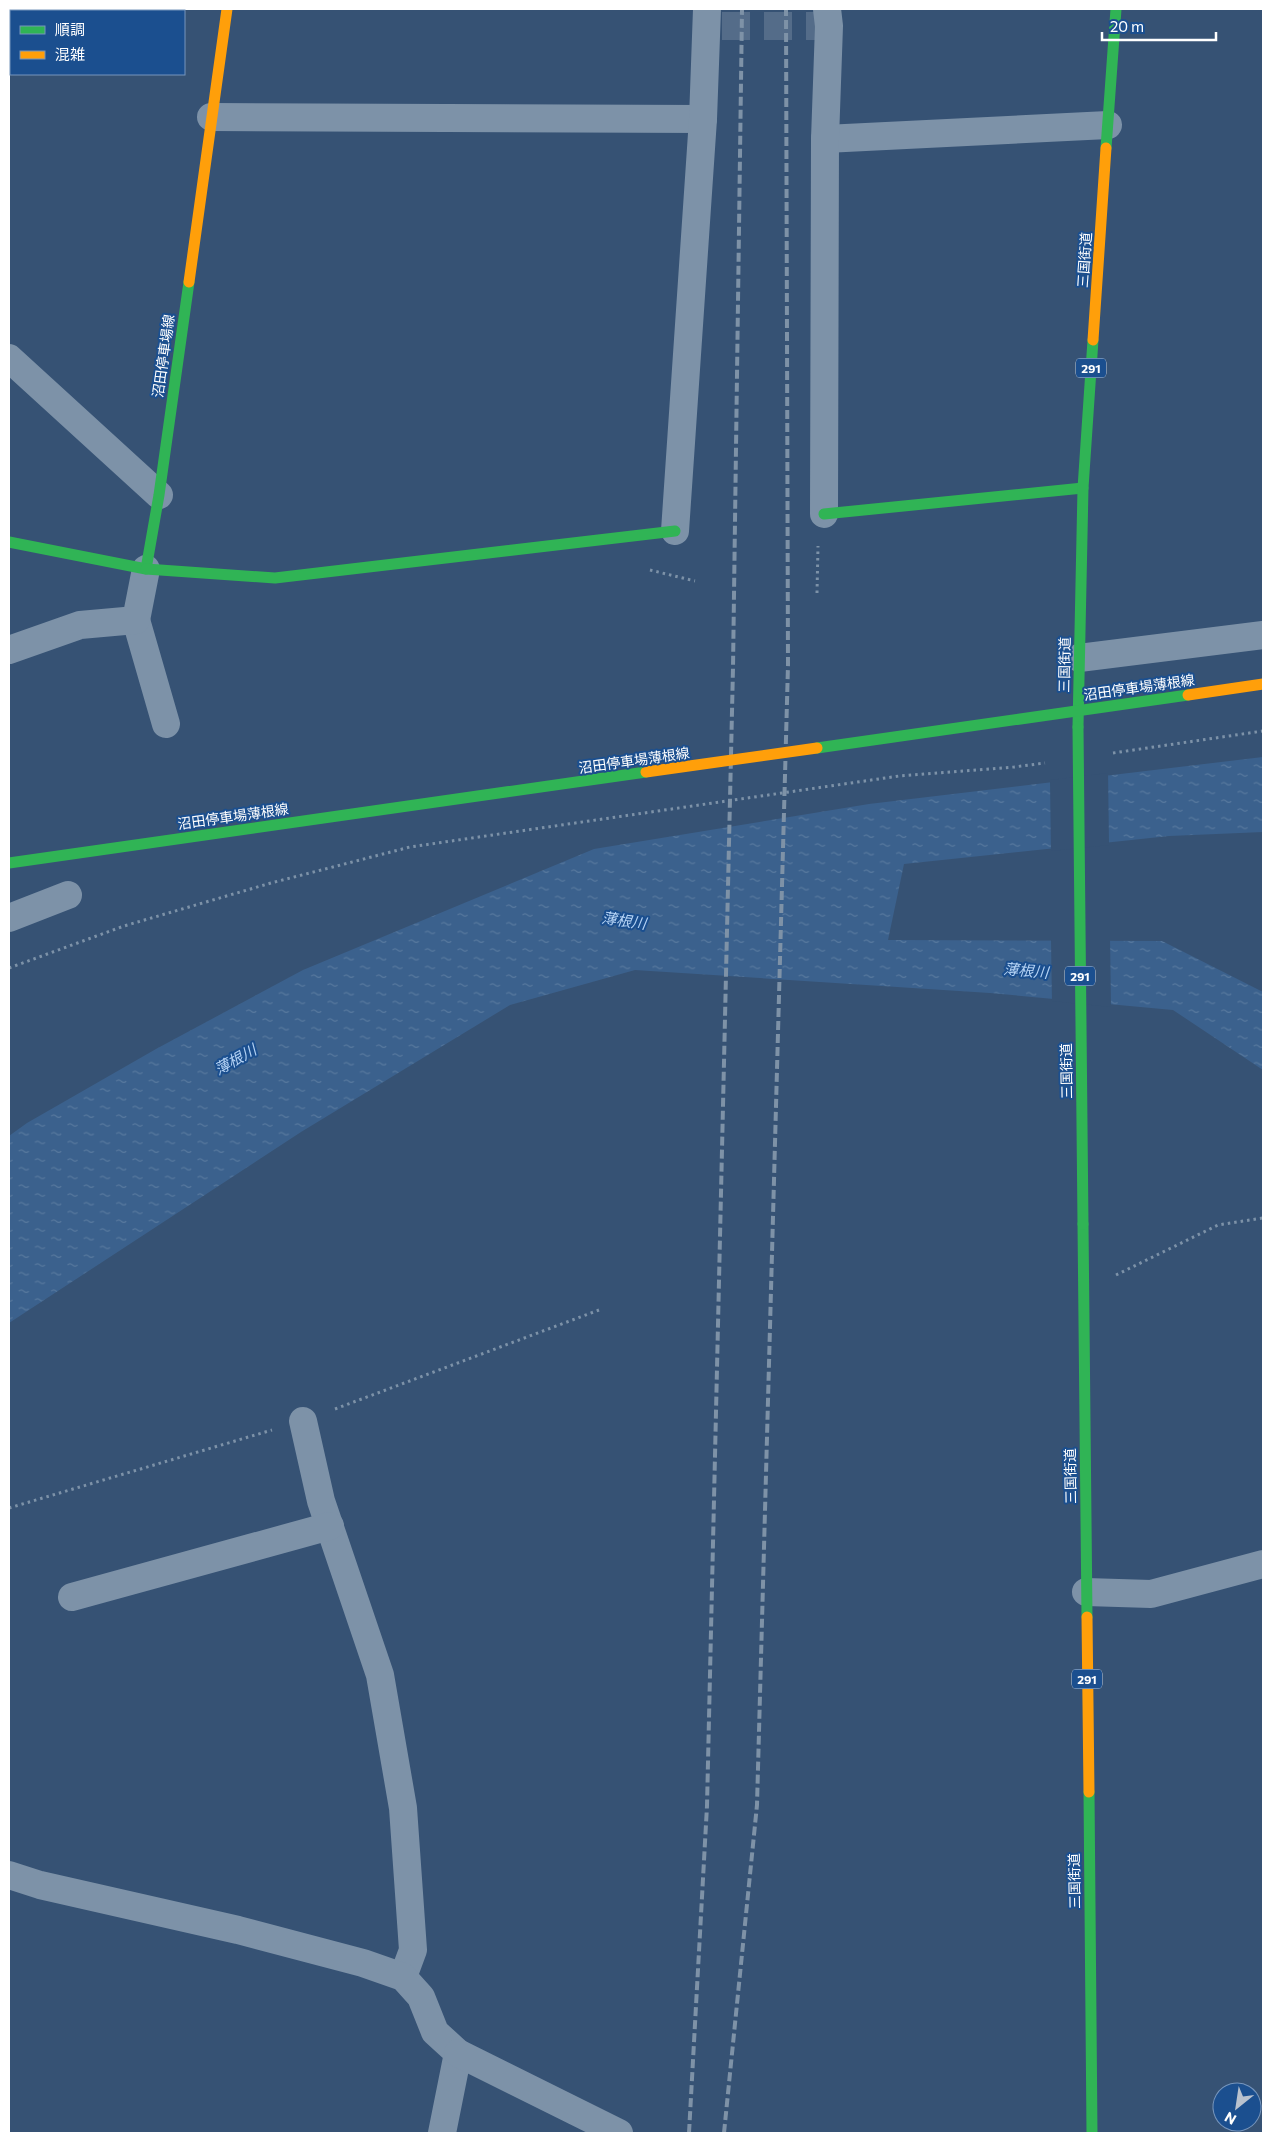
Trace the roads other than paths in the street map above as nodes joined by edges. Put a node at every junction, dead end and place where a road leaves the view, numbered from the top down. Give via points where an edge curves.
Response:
1 (227, 9) edge
2 (1116, 9) edge
3 (712, 20) edge
4 (825, 20) edge
5 (211, 116) junction
6 (702, 119) junction
7 (1108, 125) junction
8 (825, 139) junction
9 (9, 358) edge
10 (1083, 488) junction
11 (159, 495) junction
12 (821, 527) joint
13 (675, 531) joint
14 (9, 542) edge
15 (146, 569) junction
16 (136, 620) junction
17 (1263, 635) edge
18 (9, 650) edge
19 (1079, 658) junction
20 (1263, 684) edge
21 (166, 724) dead end
22 (9, 863) edge
23 (68, 895) dead end
24 (9, 918) edge
25 (303, 1421) dead end
26 (330, 1526) junction
27 (1263, 1564) edge
28 (1086, 1592) junction
29 (72, 1597) dead end
30 (9, 1875) edge
31 (403, 1977) junction
32 (458, 2054) junction
33 (442, 2133) edge
34 (619, 2133) edge
35 (1092, 2133) edge

1 - 5 main road, 沼田停車場線
2 - 7 main road, 三国街道 / 291
3 - 6 street
4 - 8 street
5 - 6 street
5 - 11 main road, 沼田停車場線
6 - 13 street
7 - 8 street
7 - 10 main road, 三国街道 / 291
8 - 12 street
9 - 11 street
10 - 12 main road
10 - 19 main road, 三国街道 / 291
11 - 15 main road, 沼田停車場線
13 - 15 main road via 275,578
14 - 15 main road
15 - 16 street
16 - 18 street via 80,625
16 - 21 street
17 - 19 street
19 - 28 main road, 三国街道 / 291, bridge
20 - 22 main road, 沼田停車場薄根線, bridge
23 - 24 street
25 - 26 street
26 - 29 street
26 - 31 street via 380,1675 403,1808 412,1950
27 - 28 street via 1151,1594
28 - 35 main road, 三国街道 / 291
30 - 31 street via 238,1930 363,1963
31 - 32 street via 421,1997 435,2032
32 - 33 street
32 - 34 street

